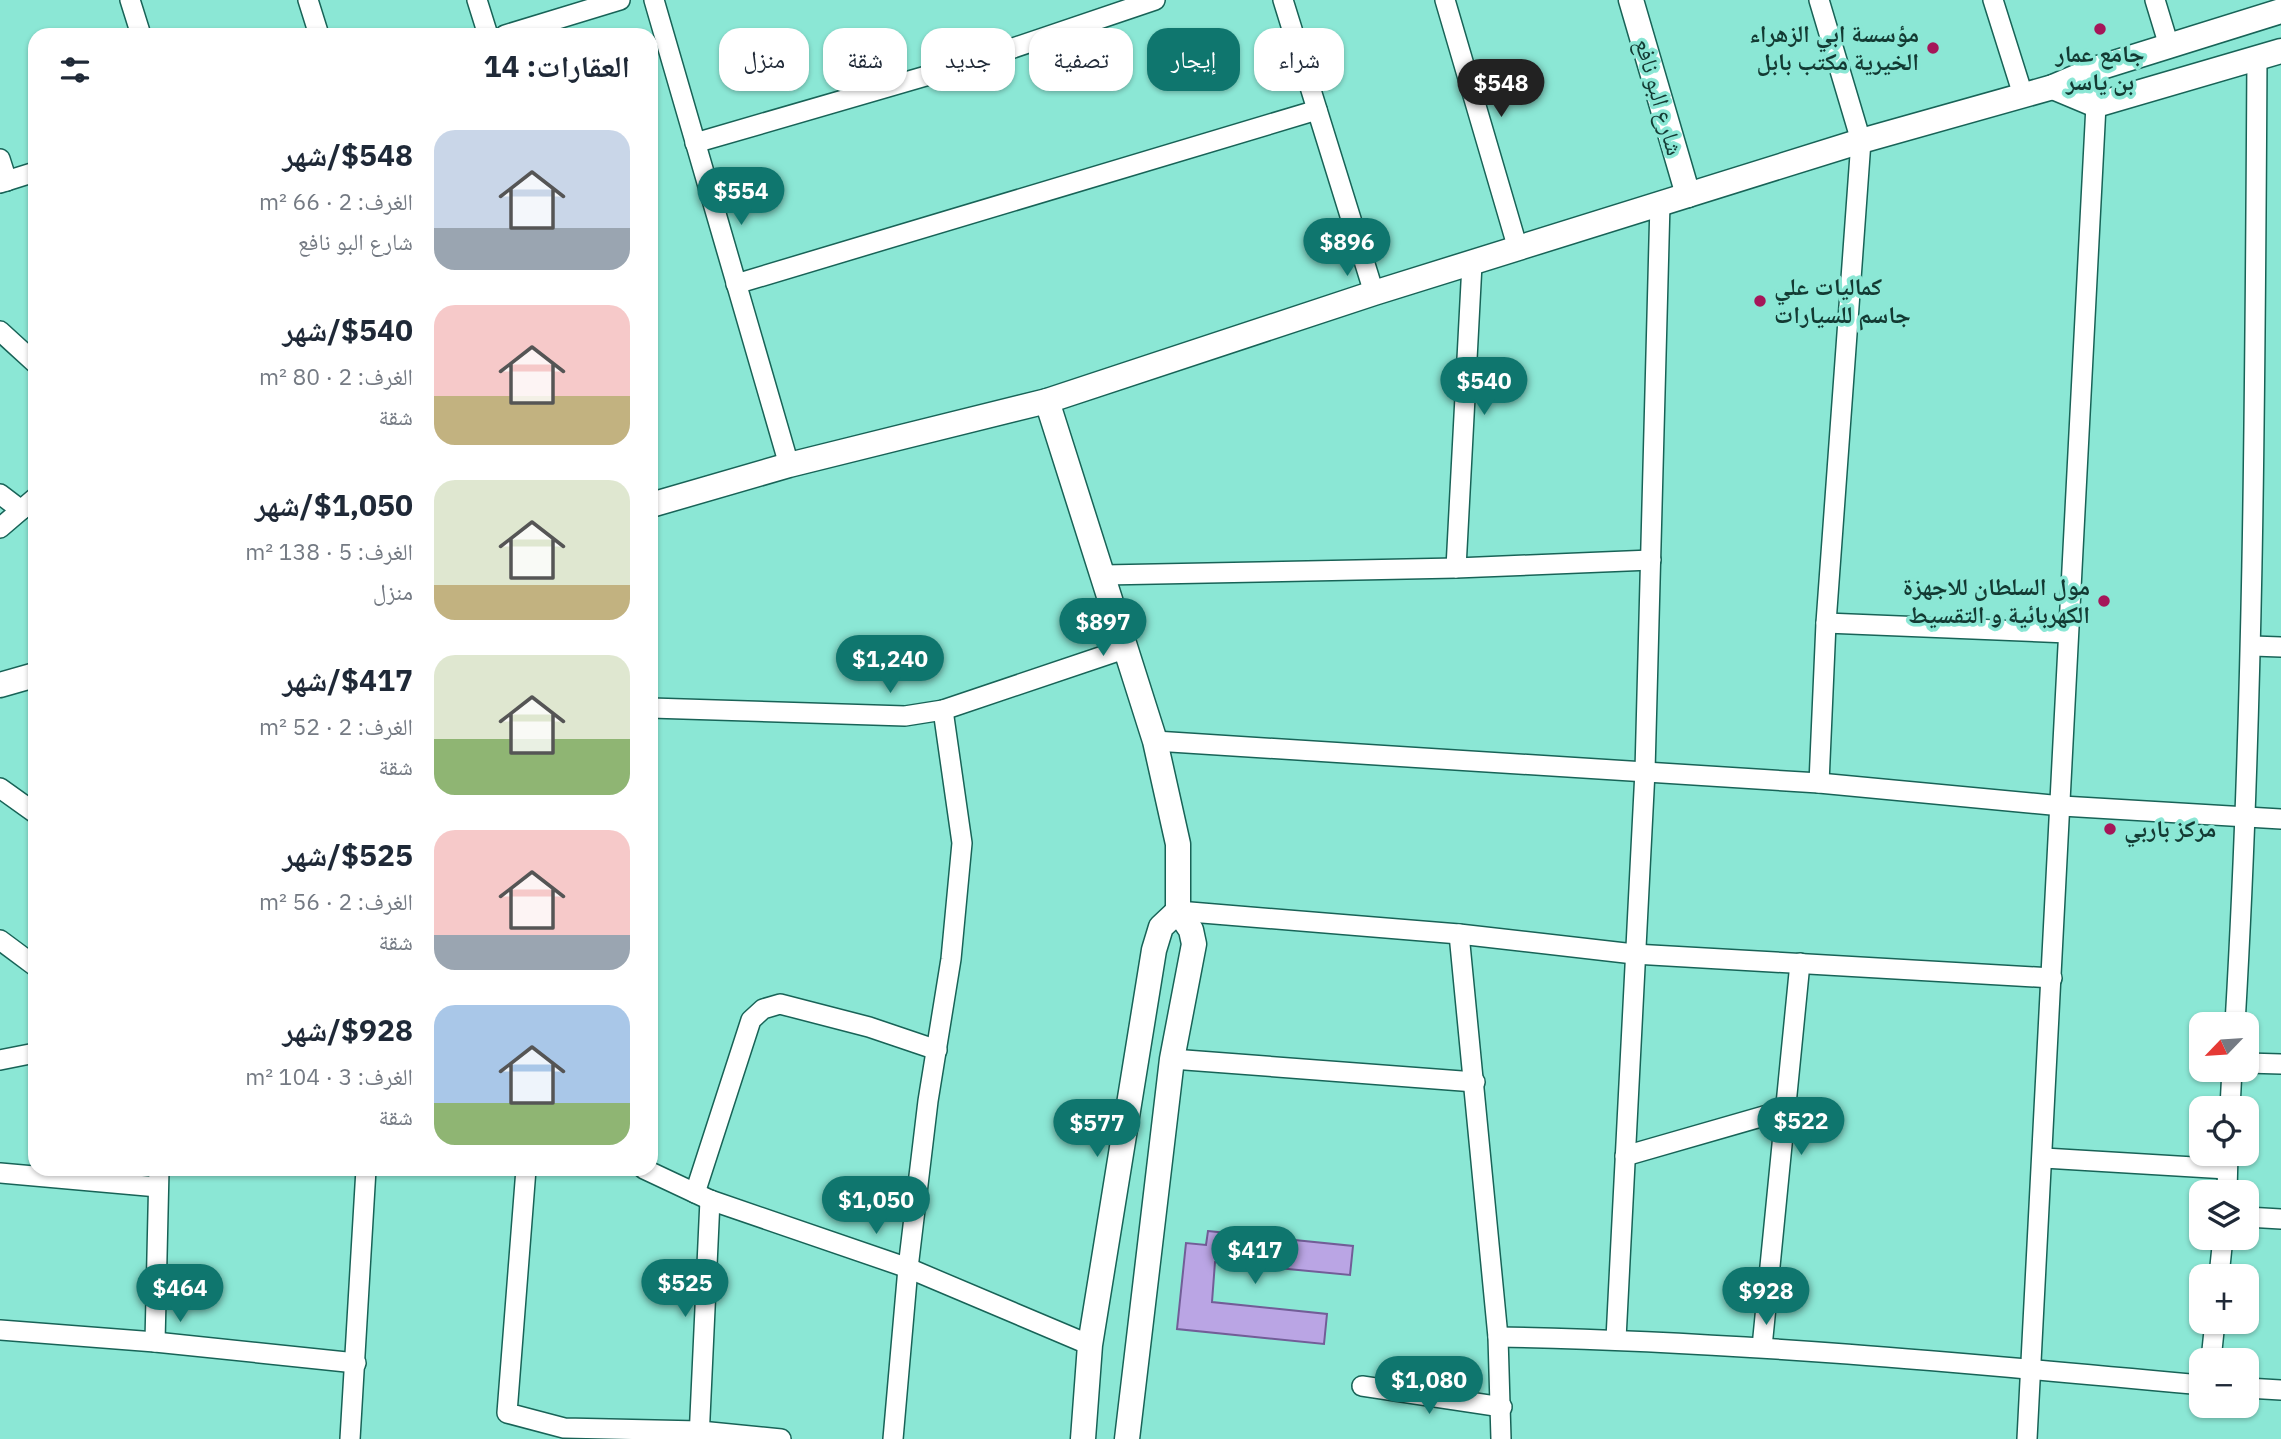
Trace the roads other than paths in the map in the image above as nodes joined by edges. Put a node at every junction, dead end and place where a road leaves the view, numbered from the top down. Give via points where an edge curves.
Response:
1 (130, 0) edge
2 (308, 0) edge
3 (477, 0) edge
4 (620, 0) edge
5 (653, 0) edge
6 (1155, 0) edge
7 (1283, 0) edge
8 (1445, 0) edge
9 (1631, 0) edge
10 (1819, 0) edge
11 (1993, 0) edge
12 (2155, 0) edge
13 (2281, 11) edge
14 (139, 28) edge
15 (316, 28) edge
16 (486, 28) edge
17 (528, 28) edge
18 (2169, 46) junction
19 (2281, 51) edge
20 (2257, 58) junction
21 (2095, 69) junction
22 (2053, 87) junction
23 (2024, 95) junction
24 (2096, 105) junction
25 (1317, 110) junction
26 (1861, 141) junction
27 (695, 143) junction
28 (0, 159) edge
29 (28, 174) edge
30 (4, 182) edge
31 (1688, 195) junction
32 (1660, 203) junction
33 (1518, 249) junction
34 (1472, 264) junction
35 (736, 284) junction
36 (1374, 293) junction
37 (0, 331) edge
38 (28, 357) edge
39 (1047, 401) junction
40 (789, 465) junction
41 (0, 494) edge
42 (658, 503) edge
43 (28, 504) edge
44 (0, 527) edge
45 (1651, 560) junction
46 (1456, 568) junction
47 (1104, 575) junction
48 (1826, 623) junction
49 (2068, 633) junction
50 (2253, 646) junction
51 (2281, 647) edge
52 (1124, 649) junction
53 (28, 677) edge
54 (0, 685) edge
55 (658, 708) edge
56 (943, 710) junction
57 (1156, 741) junction
58 (1645, 771) junction
59 (1819, 783) junction
60 (0, 788) edge
61 (2062, 806) junction
62 (28, 808) edge
63 (2247, 816) junction
64 (2281, 819) edge
65 (1178, 911) junction
66 (1459, 933) junction
67 (0, 940) edge
68 (1634, 954) junction
69 (28, 961) edge
70 (1800, 963) junction
71 (2052, 978) junction
72 (2236, 1012) edge
73 (937, 1050) junction
74 (28, 1054) edge
75 (1172, 1059) junction
76 (0, 1060) edge
77 (2259, 1063) edge
78 (2281, 1064) edge
79 (1475, 1082) junction
80 (1786, 1110) junction
81 (1625, 1156) junction
82 (2044, 1157) junction
83 (2189, 1160) edge
84 (0, 1173) edge
85 (28, 1174) edge
86 (95, 1176) edge
87 (366, 1176) edge
88 (525, 1176) edge
89 (658, 1176) edge
90 (159, 1178) edge
91 (702, 1197) junction
92 (2259, 1218) edge
93 (2281, 1219) edge
94 (908, 1268) junction
95 (0, 1329) edge
96 (1498, 1337) junction
97 (1616, 1339) junction
98 (155, 1342) junction
99 (1090, 1345) junction
100 (1762, 1347) junction
101 (356, 1363) junction
102 (2032, 1369) junction
103 (2189, 1384) edge
104 (1362, 1386) dead end
105 (2259, 1389) edge
106 (2281, 1390) edge
107 (1502, 1406) junction
108 (700, 1435) edge
109 (350, 1439) edge
110 (781, 1439) edge
111 (892, 1439) edge
112 (1083, 1439) edge
113 (1127, 1439) edge
114 (1501, 1439) edge
115 (2027, 1439) edge

1 - 14 street
2 - 15 street
3 - 16 street
4 - 17 street
5 - 27 street
6 - 27 street via 957,67
7 - 25 street
8 - 33 street
9 - 31 street, شارع البو نافع
10 - 26 street
11 - 23 street
12 - 18 street
13 - 18 street
18 - 21 street
19 - 20 street
20 - 24 street
20 - 50 street
21 - 22 street
21 - 24 street
22 - 23 street
22 - 24 street
23 - 26 street
24 - 49 street
25 - 35 street
25 - 36 street
26 - 31 street
26 - 48 street
27 - 35 street
28 - 30 street
29 - 30 street
31 - 32 street
32 - 33 street
32 - 45 street
33 - 34 street
34 - 36 street
34 - 46 street
35 - 40 street
36 - 39 street
37 - 38 street
39 - 40 street
39 - 47 street
40 - 42 street
41 - 43 street
43 - 44 street
45 - 46 street
45 - 58 street
46 - 47 street
47 - 52 street
48 - 49 street
48 - 59 street
49 - 61 street
50 - 51 street
50 - 63 street
52 - 56 street
52 - 57 street
53 - 54 street
55 - 56 street via 905,716
56 - 73 street via 962,843
57 - 58 street
57 - 65 street via 1178,844
58 - 59 street
58 - 68 street
59 - 61 street
60 - 62 street
61 - 63 street
61 - 71 street
63 - 64 street
63 - 72 street
65 - 66 street
65 - 75 street via 1194,944
65 - 99 street via 1161,926 1154,950
66 - 68 street
66 - 79 street
67 - 69 street
68 - 70 street
68 - 81 street
70 - 71 street
70 - 80 street
71 - 82 street
73 - 91 street via 780,1004 763,1009 751,1020
73 - 94 street
74 - 76 street
75 - 79 street
75 - 113 street
77 - 78 street
79 - 96 street
80 - 81 street
80 - 100 street
81 - 97 street
82 - 83 street
82 - 102 street
84 - 85 street
86 - 90 street
87 - 101 street
88 - 108 street via 508,1413 564,1428
89 - 91 street
90 - 98 street
91 - 94 street
91 - 108 street
92 - 93 street
94 - 99 street
94 - 111 street
95 - 98 street
96 - 97 street
96 - 107 street
97 - 100 street
98 - 101 street
99 - 112 street
100 - 102 street
101 - 109 street
102 - 103 street
102 - 115 street
104 - 107 street
105 - 106 street
107 - 114 street
108 - 110 street

